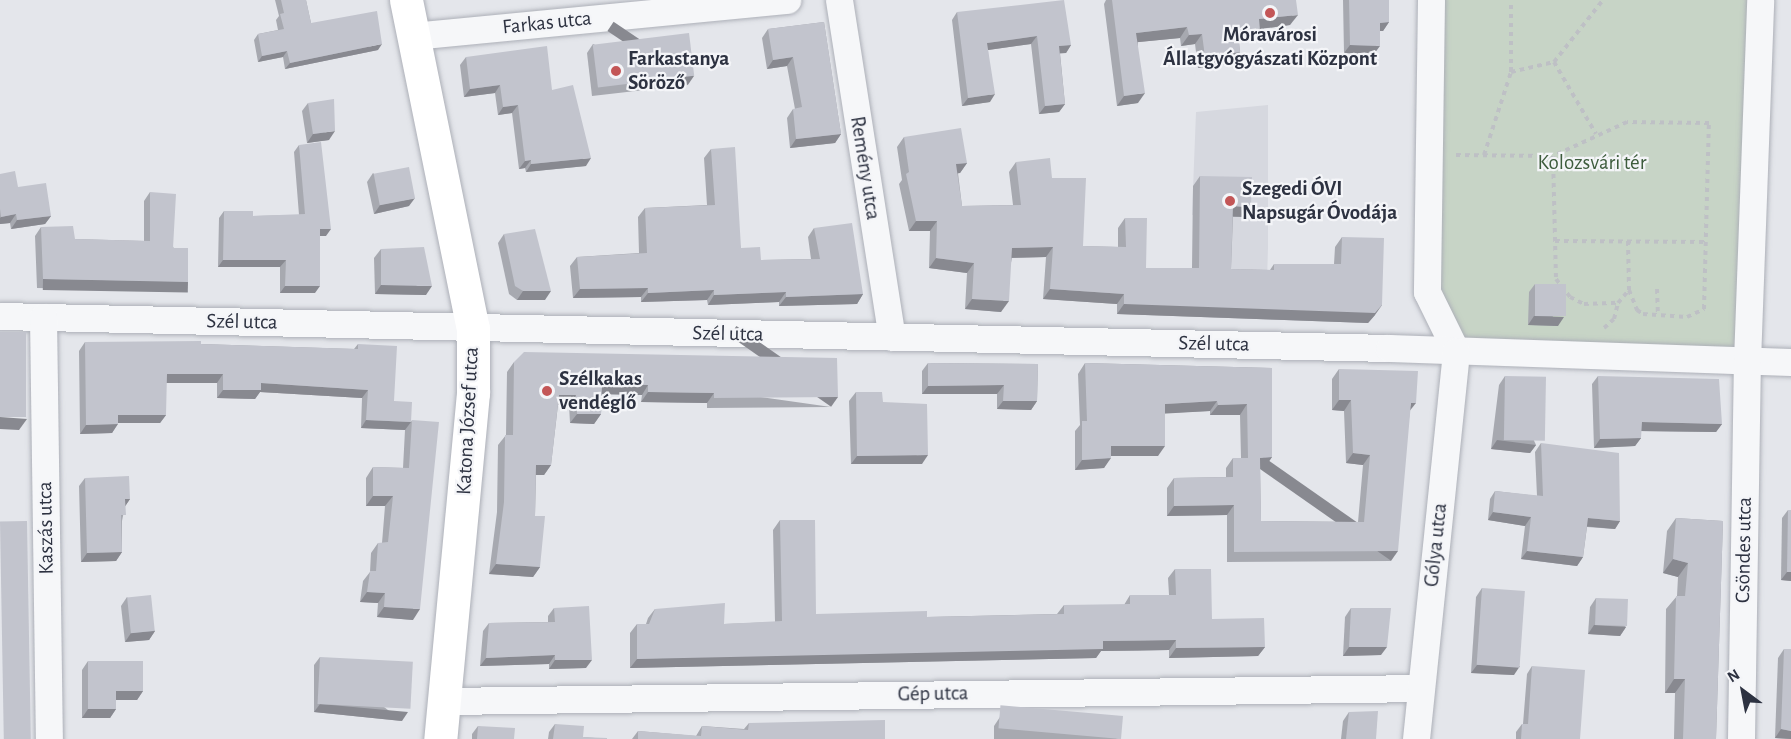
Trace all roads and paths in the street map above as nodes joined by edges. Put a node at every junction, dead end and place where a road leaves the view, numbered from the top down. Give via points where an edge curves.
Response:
1 (406, 0) edge
2 (787, 0) edge
3 (839, 0) edge
4 (1431, 0) edge
5 (1511, 0) edge
6 (1603, 0) edge
7 (1760, 0) edge
8 (414, 36) junction
9 (1554, 62) junction
10 (1511, 72) junction
11 (1596, 134) junction
12 (1452, 154) dead end
13 (1484, 155) junction
14 (1553, 156) junction
15 (1555, 241) junction
16 (1628, 241) junction
17 (1707, 242) junction
18 (1657, 289) dead end
19 (1629, 290) junction
20 (1618, 303) junction
21 (0, 316) edge
22 (1658, 316) junction
23 (43, 317) junction
24 (473, 328) junction
25 (1604, 328) dead end
26 (892, 337) junction
27 (1456, 351) junction
28 (1747, 361) junction
29 (1791, 362) edge
30 (1421, 688) junction
31 (444, 701) junction
32 (48, 739) edge
33 (440, 739) edge
34 (1416, 739) edge
35 (1741, 739) edge

1 - 8 street, Katona József utca
2 - 8 street, Farkas utca
3 - 26 street, Remény utca
4 - 27 street via 1427,292
5 - 10 path
6 - 9 path
7 - 28 street
8 - 24 street, Katona József utca
9 - 10 path
9 - 11 path
10 - 13 path
11 - 14 path
11 - 17 path via 1627,122 1708,123
12 - 13 path
13 - 14 path
14 - 15 path
15 - 16 path
15 - 20 path via 1556,279 1570,297 1584,304
16 - 17 path
16 - 19 path
17 - 22 path via 1704,309 1695,316
18 - 22 path
19 - 20 path
19 - 22 path via 1637,310
20 - 25 path via 1614,319
21 - 23 street, Szél utca
23 - 24 street, Szél utca
23 - 32 street, Kaszás utca
24 - 26 street, Szél utca
24 - 31 street, Katona József utca via 473,393
26 - 27 street, Szél utca
27 - 28 street
27 - 30 street, Gólya utca
28 - 29 street
28 - 35 street, Csöndes utca
30 - 31 street, Gép utca
30 - 34 street, Gólya utca
31 - 33 street, Katona József utca

